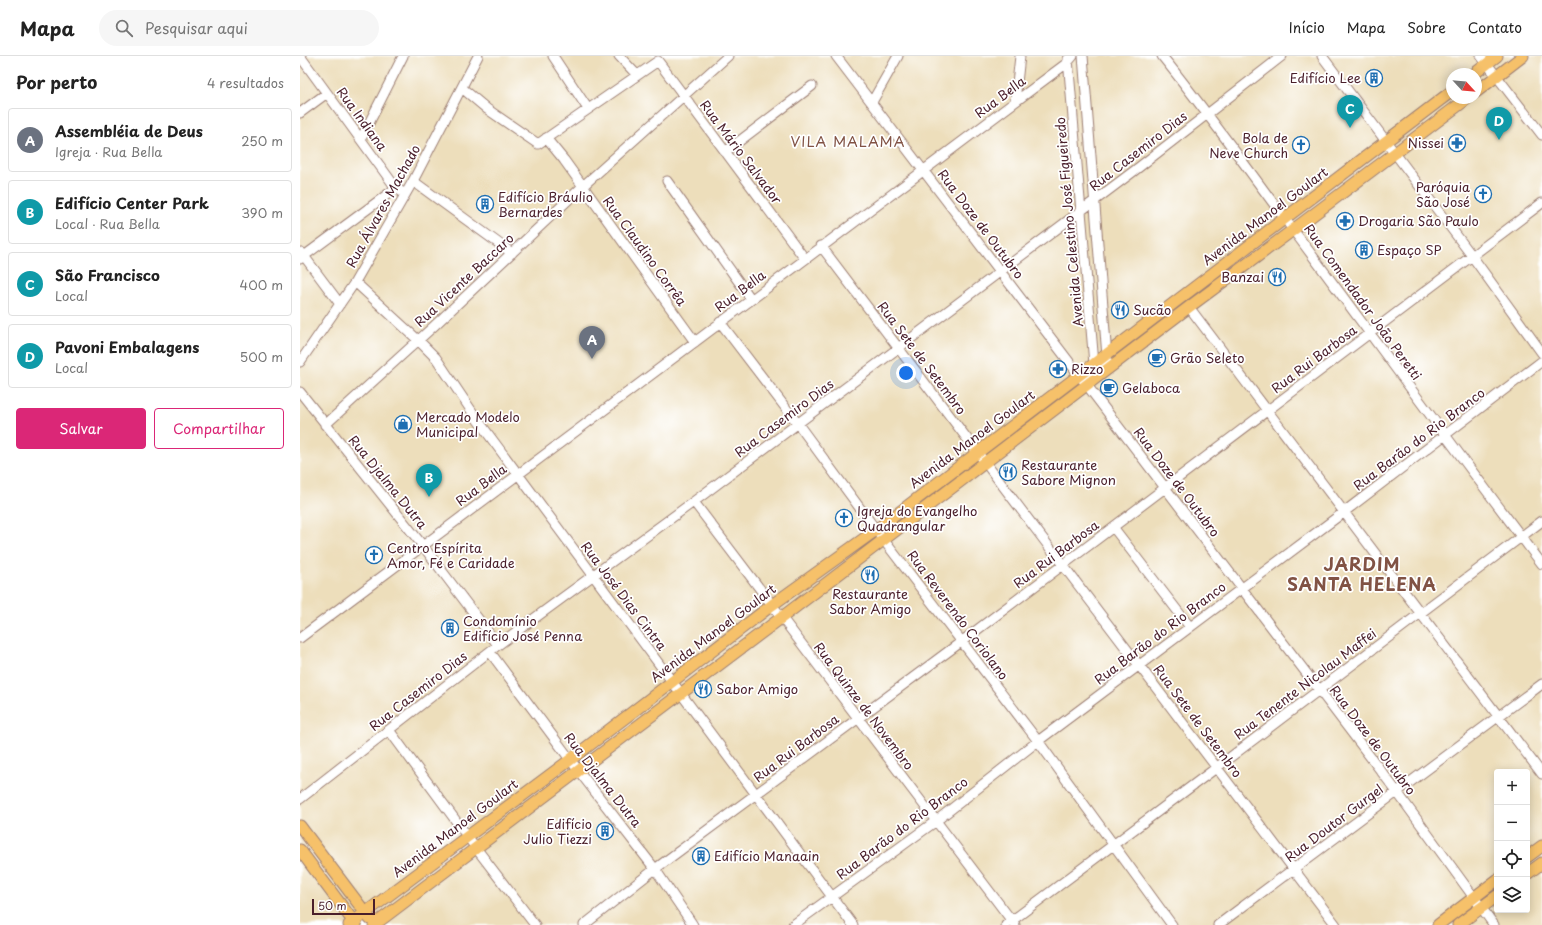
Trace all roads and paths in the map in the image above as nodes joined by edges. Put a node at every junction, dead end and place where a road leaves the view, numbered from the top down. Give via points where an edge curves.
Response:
1 (300, 56) edge
2 (403, 56) edge
3 (478, 56) edge
4 (552, 56) edge
5 (619, 56) edge
6 (728, 56) edge
7 (836, 56) edge
8 (898, 56) edge
9 (1020, 56) edge
10 (1083, 56) edge
11 (1162, 56) edge
12 (1282, 56) edge
13 (1322, 56) edge
14 (1497, 56) edge
15 (1523, 56) edge
16 (1070, 58) edge
17 (1484, 60) edge
18 (637, 75) junction
19 (1497, 76) junction
20 (812, 86) dead end
21 (1482, 87) edge
22 (462, 88) junction
23 (327, 93) junction
24 (684, 96) junction
25 (1446, 96) edge
26 (1015, 101) junction
27 (872, 102) junction
28 (1460, 104) edge
29 (588, 109) junction
30 (300, 113) edge
31 (1207, 113) junction
32 (1542, 135) edge
33 (546, 138) junction
34 (361, 139) junction
35 (1386, 141) junction
36 (725, 152) junction
37 (1395, 153) junction
38 (923, 170) junction
39 (413, 181) junction
40 (667, 181) dead end
41 (582, 186) junction
42 (396, 188) junction
43 (405, 194) junction
44 (1094, 201) junction
45 (1542, 203) edge
46 (1081, 211) junction
47 (1285, 219) junction
48 (1294, 230) junction
49 (821, 246) junction
50 (512, 253) junction
51 (301, 255) edge
52 (1472, 256) junction
53 (804, 258) junction
54 (1001, 271) junction
55 (355, 282) junction
56 (751, 299) junction
57 (340, 304) junction
58 (1190, 307) junction
59 (720, 322) junction
60 (1370, 333) junction
61 (418, 340) junction
62 (695, 342) junction
63 (899, 348) junction
64 (1542, 353) edge
65 (1107, 355) junction
66 (1542, 361) edge
67 (300, 362) edge
68 (1094, 364) junction
69 (1108, 368) junction
70 (1080, 375) junction
71 (1087, 385) junction
72 (300, 392) edge
73 (1268, 410) junction
74 (798, 424) junction
75 (325, 425) junction
76 (1445, 436) junction
77 (978, 452) junction
78 (986, 463) junction
79 (518, 474) junction
80 (1165, 488) junction
81 (694, 502) junction
82 (1344, 512) junction
83 (1542, 521) edge
84 (1113, 527) junction
85 (876, 530) junction
86 (1521, 536) junction
87 (883, 540) junction
88 (423, 546) junction
89 (1063, 564) junction
90 (1542, 564) edge
91 (594, 576) junction
92 (1242, 588) junction
93 (772, 605) junction
94 (1420, 613) junction
95 (781, 618) junction
96 (1190, 627) junction
97 (300, 638) edge
98 (961, 642) junction
99 (498, 645) junction
100 (490, 652) junction
101 (1139, 666) junction
102 (672, 682) junction
103 (1542, 684) edge
104 (1318, 690) junction
105 (681, 693) junction
106 (1498, 716) junction
107 (858, 718) junction
108 (389, 730) junction
109 (1038, 741) junction
110 (570, 760) junction
111 (1216, 768) junction
112 (578, 770) junction
113 (1542, 774) edge
114 (1397, 792) junction
115 (756, 794) junction
116 (300, 799) edge
117 (936, 821) junction
118 (300, 826) edge
119 (467, 836) junction
120 (1114, 844) junction
121 (1542, 846) edge
122 (476, 848) junction
123 (300, 850) edge
124 (1530, 855) edge
125 (1542, 863) edge
126 (655, 869) junction
127 (1294, 870) junction
128 (1530, 872) edge
129 (1494, 882) edge
130 (832, 897) junction
131 (1473, 898) junction
132 (1494, 898) edge
133 (1480, 908) junction
134 (365, 913) junction
135 (353, 924) edge
136 (1011, 924) edge
137 (374, 925) edge
138 (535, 925) edge
139 (584, 925) edge
140 (693, 925) edge
141 (793, 925) edge
142 (853, 925) edge
143 (1172, 925) edge
144 (1218, 925) edge
145 (1336, 925) edge
146 (1438, 925) edge
147 (1458, 925) edge
148 (1494, 925) edge

1 - 23 street, Rua Indiana
2 - 34 street
3 - 22 street, Rua Álvares Machado
4 - 29 street
5 - 18 street
6 - 24 street, Rua Vicente Baccaro
7 - 27 street, Rua Doze de Outubro
8 - 27 street
9 - 26 street
10 - 44 street, Avenida Celestino José Figueiredo
11 - 31 street, Rua Comendador João Peretti
12 - 31 street, Rua Casemiro Dias
13 - 35 street
14 - 17 main road
15 - 19 main road
16 - 26 street, Rua Bella
16 - 46 street, Avenida Celestino José Figueiredo
17 - 19 street
18 - 24 street, Rua Mário Salvador via 658,61
18 - 29 street
19 - 21 main road
19 - 32 street
20 - 36 street
22 - 33 street via 538,144
22 - 39 street, Rua Álvares Machado
23 - 30 street
23 - 34 street, Rua Indiana
24 - 36 street, Rua Mário Salvador
24 - 41 street, Rua Vicente Baccaro
25 - 35 main road, Avenida Manoel Goulart
26 - 38 street, Rua Bella
27 - 38 street, Rua Doze de Outubro
28 - 37 main road, Avenida Manoel Goulart
29 - 33 street
31 - 44 street, Rua Casemiro Dias
31 - 47 street, Rua Comendador João Peretti
33 - 41 street, Rua Claudino Corrêa
34 - 42 street, Rua Indiana
35 - 37 street
35 - 47 main road, Avenida Manoel Goulart
36 - 53 street, Rua Mário Salvador
37 - 48 main road, Avenida Manoel Goulart
37 - 52 street
38 - 49 street, Rua Bella
38 - 54 street, Rua Doze de Outubro
39 - 43 street, Rua Álvares Machado
39 - 50 street
40 - 56 street
41 - 50 street, Rua Vicente Baccaro
41 - 62 street, Rua Claudino Corrêa
42 - 43 street, Rua Indiana
42 - 51 street
43 - 55 street, Rua Álvares Machado
44 - 46 street, Rua Casemiro Dias
44 - 65 street, Avenida Celestino José Figueiredo
45 - 52 street, Rua Rui Barbosa
46 - 54 street, Rua Casemiro Dias
46 - 68 street, Avenida Celestino José Figueiredo
47 - 48 street, Rua Comendador João Peretti
47 - 65 main road, Avenida Manoel Goulart
48 - 58 main road, Avenida Manoel Goulart
48 - 60 street, Rua Comendador João Peretti
49 - 53 street, Rua Bella
49 - 63 street, Rua Sete de Setembro
50 - 61 street, Rua Vicente Baccaro
51 - 57 street
52 - 60 street, Rua Rui Barbosa
52 - 64 street
53 - 56 street, Rua Bella
54 - 63 street, Rua Casemiro Dias
54 - 70 street, Rua Doze de Outubro
55 - 57 street, Rua Álvares Machado
55 - 61 street, Rua José Dias Cintra
56 - 59 street, Rua Bella
57 - 67 street, Rua Álvares Machado
58 - 69 main road, Avenida Manoel Goulart
58 - 73 street
59 - 62 street, Rua Bella
59 - 74 street, Rua Reverendo Coriolano
60 - 73 street, Rua Rui Barbosa
60 - 76 street, Rua Comendador João Peretti
61 - 75 street, Rua Vicente Baccaro
61 - 79 street, Rua José Dias Cintra via 436,358
62 - 79 street, Rua Bella
63 - 74 street, Rua Casemiro Dias
63 - 77 street, Rua Sete de Setembro
65 - 68 main road, Avenida Manoel Goulart
65 - 69 street, Avenida Celestino José Figueiredo
66 - 76 street, Rua Barão do Rio Branco
68 - 69 street
68 - 70 main road, Avenida Manoel Goulart
68 - 71 street, Avenida Celestino José Figueiredo
69 - 71 main road, Avenida Manoel Goulart
70 - 71 street, Rua Doze de Outubro
70 - 77 main road, Avenida Manoel Goulart
71 - 78 main road, Avenida Manoel Goulart
71 - 80 street, Rua Doze de Outubro
72 - 75 street, Rua Djalma Dutra
73 - 80 street, Rua Rui Barbosa
73 - 82 street
74 - 81 street, Rua Casemiro Dias
74 - 85 street, Rua Reverendo Coriolano
75 - 88 street, Rua Djalma Dutra
76 - 82 street, Rua Barão do Rio Branco
76 - 86 street, Rua Comendador João Peretti
77 - 78 street, Rua Sete de Setembro
77 - 85 main road, Avenida Manoel Goulart
78 - 87 main road, Avenida Manoel Goulart
78 - 89 street, Rua Sete de Setembro
79 - 88 street, Rua Bella
79 - 91 street, Rua José Dias Cintra
80 - 84 street, Rua Rui Barbosa
80 - 92 street, Rua Doze de Outubro
81 - 91 street, Rua Casemiro Dias
81 - 93 street, Rua Quinze de Novembro
82 - 92 street, Rua Barão do Rio Branco
82 - 94 street
83 - 86 street, Rua Tenente Nicolau Maffei
84 - 89 street, Rua Rui Barbosa
84 - 96 street
85 - 87 street, Rua Reverendo Coriolano
85 - 93 main road, Avenida Manoel Goulart
86 - 90 street, Rua Comendador João Peretti
86 - 94 street, Rua Tenente Nicolau Maffei
87 - 95 main road, Avenida Manoel Goulart
87 - 98 street, Rua Reverendo Coriolano
88 - 97 street, Rua Bella
88 - 99 street, Rua Djalma Dutra
89 - 98 street, Rua Rui Barbosa
89 - 101 street, Rua Sete de Setembro
91 - 99 street, Rua Casemiro Dias
91 - 102 street, Rua José Dias Cintra
92 - 96 street, Rua Barão do Rio Branco
92 - 104 street, Rua Doze de Outubro
93 - 95 street, Rua Quinze de Novembro
93 - 102 main road, Avenida Manoel Goulart
94 - 104 street, Rua Tenente Nicolau Maffei
94 - 106 street
95 - 105 main road, Avenida Manoel Goulart
95 - 107 street, Rua Quinze de Novembro
96 - 101 street, Rua Barão do Rio Branco
98 - 107 street, Rua Rui Barbosa
98 - 109 street, Rua Reverendo Coriolano
99 - 100 street, Rua Casemiro Dias
100 - 108 street, Rua Casemiro Dias
100 - 110 street, Rua Djalma Dutra
101 - 109 street, Rua Barão do Rio Branco
101 - 111 street, Rua Sete de Setembro
102 - 105 street, Rua José Dias Cintra
102 - 110 main road, Avenida Manoel Goulart
103 - 106 street, Rua Doutor Gurgel
104 - 111 street, Rua Tenente Nicolau Maffei
104 - 114 street, Rua Doze de Outubro
105 - 112 main road, Avenida Manoel Goulart
105 - 115 street, Rua José Dias Cintra
106 - 113 street
106 - 114 street, Rua Doutor Gurgel
107 - 115 street, Rua Rui Barbosa
107 - 117 street, Rua Quinze de Novembro
108 - 116 street, Rua Casemiro Dias
108 - 119 street
109 - 117 street, Rua Barão do Rio Branco
109 - 120 street, Rua Reverendo Coriolano
110 - 112 street, Rua Djalma Dutra
110 - 119 main road, Avenida Manoel Goulart
111 - 120 street, Rua Tenente Nicolau Maffei
111 - 127 street, Rua Sete de Setembro
112 - 122 main road, Avenida Manoel Goulart
112 - 126 street, Rua Djalma Dutra
114 - 127 street, Rua Doutor Gurgel
114 - 131 street, Rua Doze de Outubro
115 - 126 street, Rua Rui Barbosa
115 - 130 street, Rua José Dias Cintra
117 - 130 street, Rua Barão do Rio Branco
117 - 136 street, Rua Quinze de Novembro
118 - 134 main road
119 - 122 street
119 - 134 main road, Avenida Manoel Goulart
120 - 136 street, Rua Tenente Nicolau Maffei
120 - 143 street, Rua Reverendo Coriolano
121 - 124 main road
122 - 137 main road, Avenida Manoel Goulart
122 - 138 street
123 - 135 main road
125 - 128 main road
126 - 139 street, Rua Rui Barbosa
126 - 140 street, Rua Djalma Dutra
127 - 144 street, Rua Doutor Gurgel
127 - 145 street, Rua Sete de Setembro
129 - 131 main road
130 - 141 street, Rua Barão do Rio Branco
130 - 142 street, Rua José Dias Cintra
131 - 133 street, Rua Doze de Outubro
131 - 146 main road
132 - 133 main road
133 - 147 main road
133 - 148 street, Rua Doze de Outubro
134 - 135 main road, Avenida Manoel Goulart
134 - 137 main road

